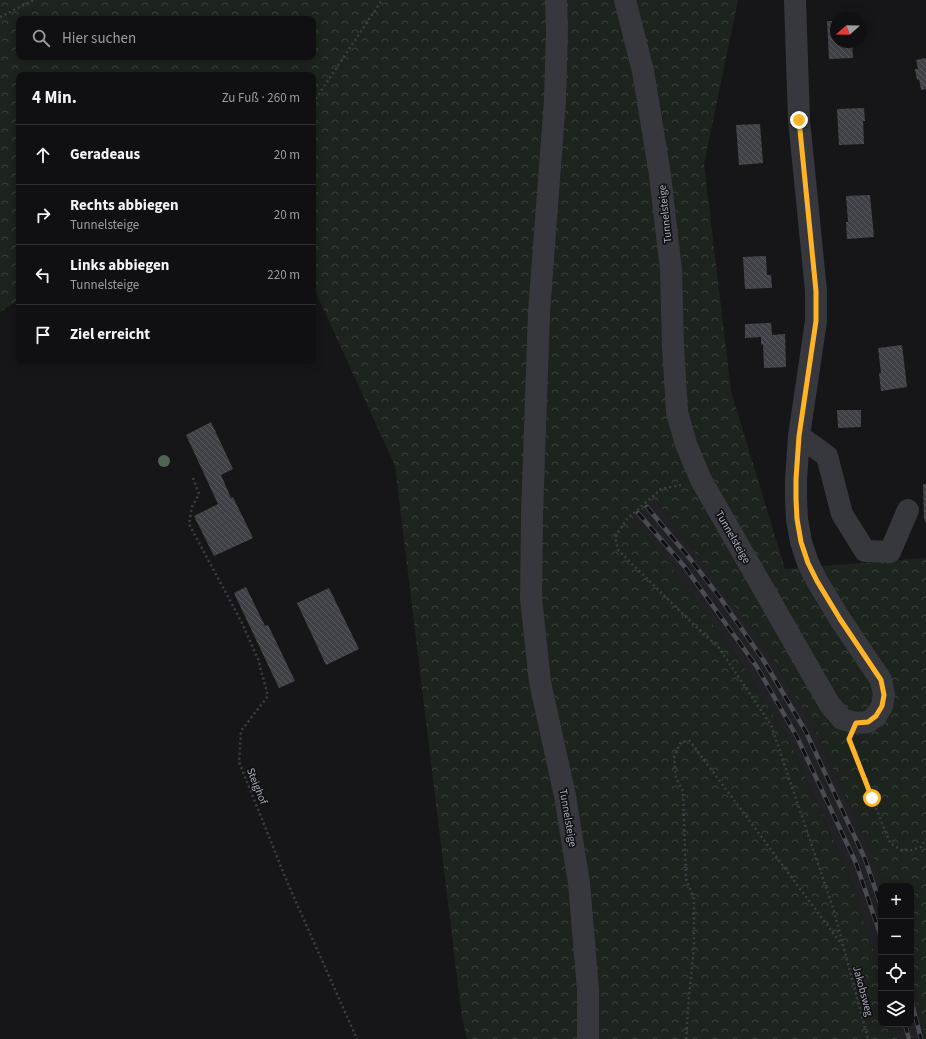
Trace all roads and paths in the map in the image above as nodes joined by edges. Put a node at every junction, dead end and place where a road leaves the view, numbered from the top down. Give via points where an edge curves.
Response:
1 (34, 0) edge
2 (382, 0) edge
3 (556, 0) edge
4 (625, 0) edge
5 (795, 0) edge
6 (0, 17) edge
7 (316, 99) edge
8 (799, 436) junction
9 (193, 478) dead end
10 (701, 480) junction
11 (908, 510) dead end
12 (856, 723) junction
13 (926, 839) edge
14 (843, 947) junction
15 (357, 1039) edge
16 (588, 1039) edge
17 (686, 1039) edge
18 (868, 1039) edge

1 - 6 path
2 - 7 path
3 - 16 street, Tunnelsteige via 555,100 539,312 531,598 540,682 565,796 579,883 588,990
4 - 10 street, Tunnelsteige via 643,71 660,175 671,270 677,412 686,444
5 - 8 street via 799,120 816,291 816,321
8 - 11 street via 826,456 842,514 865,551 890,552
8 - 12 street via 796,499 801,542 817,581 881,680 884,695 882,706 876,716 868,722
9 - 15 path, Steighof via 199,494 192,507 189,524 241,621 258,659 268,696 241,731 239,762 288,884
10 - 12 street, Tunnelsteige via 830,706 842,719
10 - 14 path, Jakobsweg via 661,489 626,520 615,537 618,550 719,648 771,725 834,911
12 - 13 path via 849,739 890,843 901,850 912,850 921,847
14 - 17 path via 690,741 681,742 674,756 676,778 683,791 686,878 694,899 694,947
14 - 18 path, Jakobsweg

